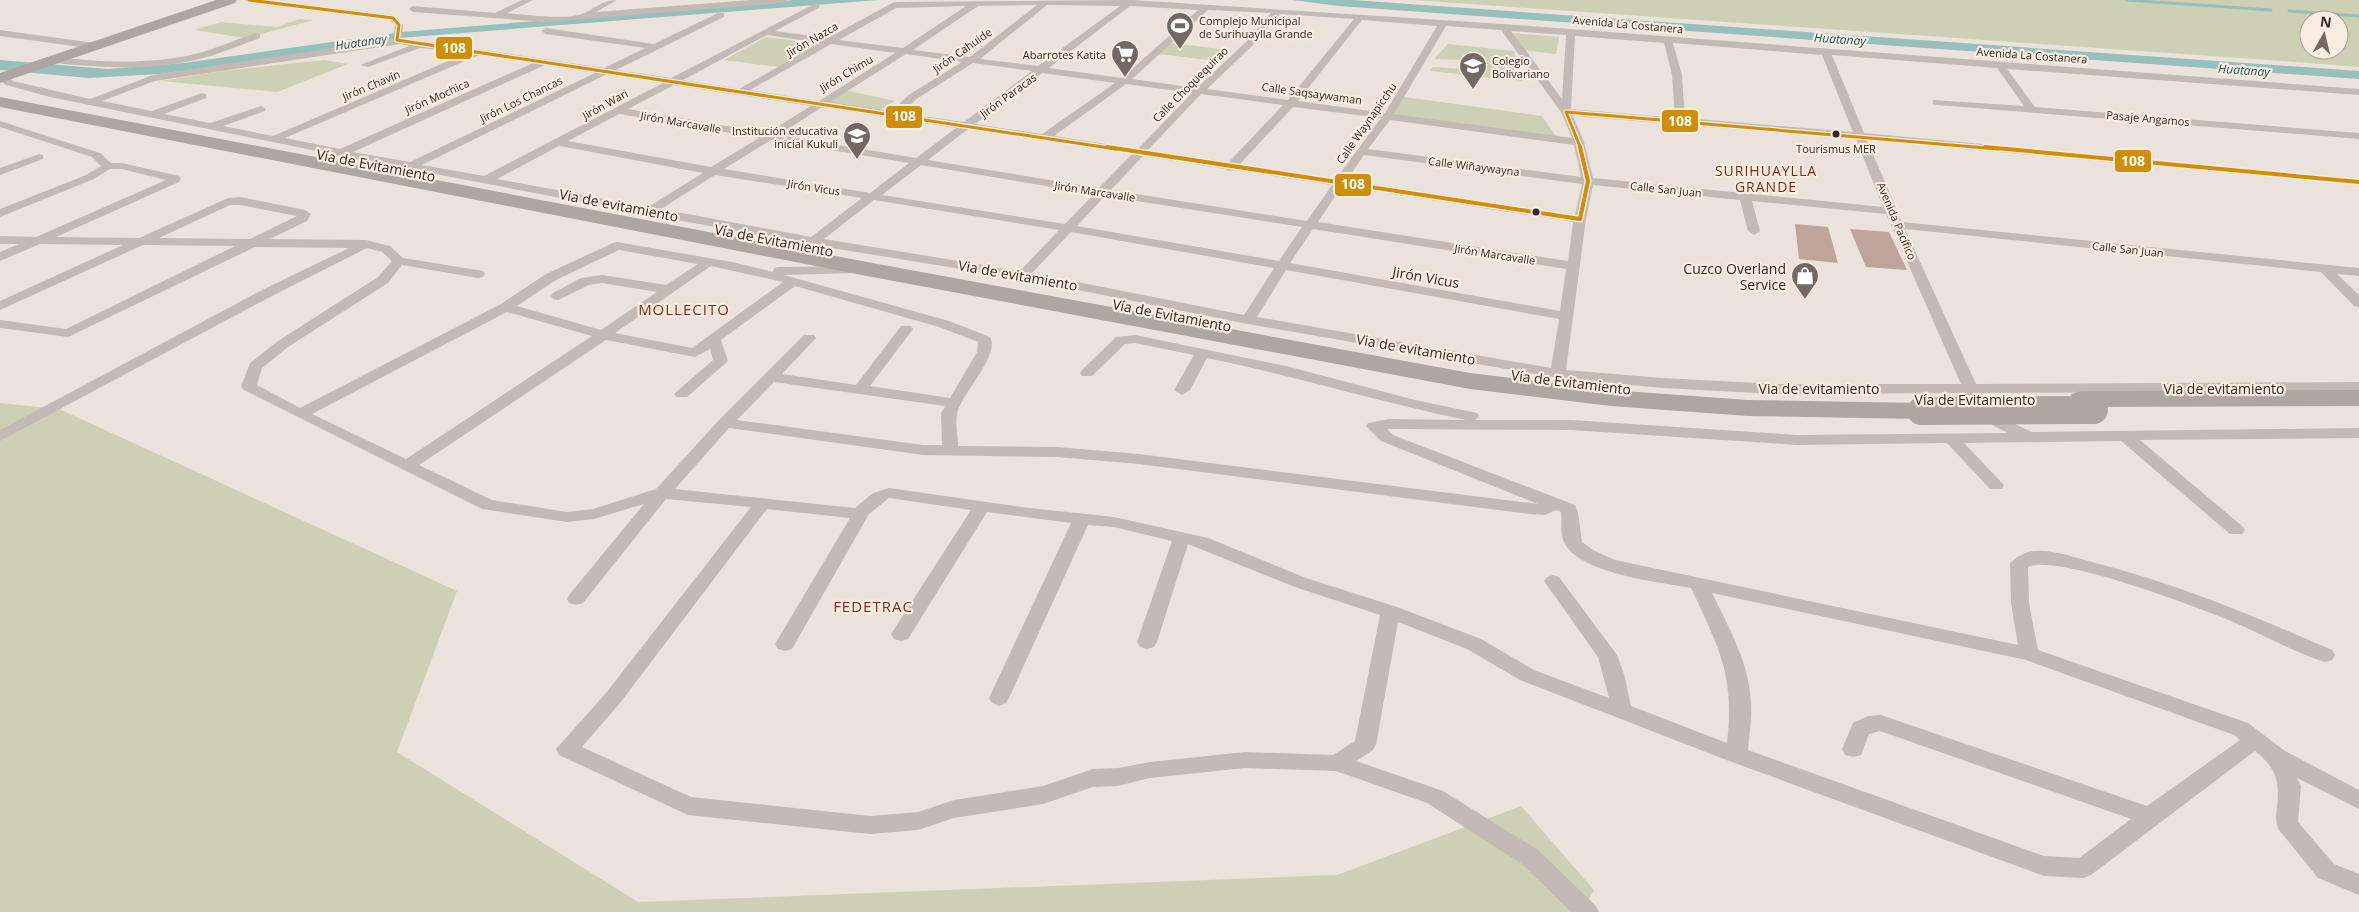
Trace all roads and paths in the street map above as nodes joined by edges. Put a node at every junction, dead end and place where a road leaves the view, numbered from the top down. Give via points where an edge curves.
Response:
1 (179, 0) edge
2 (249, 0) edge
3 (421, 0) edge
4 (435, 0) edge
5 (529, 0) edge
6 (613, 0) edge
7 (677, 0) edge
8 (783, 0) edge
9 (223, 2) edge
10 (1130, 2) junction
11 (977, 3) junction
12 (1045, 4) junction
13 (894, 5) joint
14 (816, 6) dead end
15 (1207, 6) junction
16 (661, 10) junction
17 (1278, 11) junction
18 (403, 12) junction
19 (721, 15) dead end
20 (493, 16) junction
21 (1360, 16) junction
22 (581, 17) junction
23 (1443, 23) junction
24 (1503, 27) junction
25 (546, 30) dead end
26 (1571, 32) junction
27 (0, 33) edge
28 (768, 33) junction
29 (257, 36) dead end
30 (398, 38) junction
31 (1668, 40) junction
32 (830, 42) junction
33 (419, 45) junction
34 (95, 46) junction
35 (656, 47) junction
36 (906, 51) junction
37 (478, 52) junction
38 (1826, 52) junction
39 (974, 59) junction
40 (51, 61) junction
41 (542, 63) junction
42 (2000, 65) junction
43 (365, 66) dead end
44 (1043, 69) junction
45 (606, 72) junction
46 (6, 79) edge
47 (1124, 81) junction
48 (670, 82) junction
49 (1198, 91) junction
50 (740, 92) junction
51 (2359, 92) edge
52 (202, 96) dead end
53 (0, 102) edge
54 (91, 102) junction
55 (1937, 102) dead end
56 (1291, 103) junction
57 (817, 105) junction
58 (261, 109) dead end
59 (2031, 109) junction
60 (618, 111) junction
61 (1566, 112) junction
62 (152, 115) junction
63 (893, 115) junction
64 (1388, 116) junction
65 (1680, 120) junction
66 (0, 124) edge
67 (210, 127) junction
68 (962, 127) junction
69 (769, 136) junction
70 (1862, 136) junction
71 (2359, 136) edge
72 (274, 138) junction
73 (1044, 138) junction
74 (1579, 142) junction
75 (560, 143) junction
76 (1361, 151) junction
77 (1141, 152) junction
78 (338, 155) junction
79 (39, 157) dead end
80 (918, 162) junction
81 (413, 165) junction
82 (108, 166) junction
83 (1230, 168) junction
84 (712, 171) junction
85 (0, 172) edge
86 (486, 180) junction
87 (1588, 181) junction
88 (2359, 182) edge
89 (1339, 184) junction
90 (1101, 192) junction
91 (872, 196) junction
92 (1745, 196) junction
93 (650, 211) junction
94 (1891, 211) junction
95 (0, 213) edge
96 (1580, 219) junction
97 (1898, 225) junction
98 (1311, 226) junction
99 (1069, 228) junction
100 (1754, 231) dead end
101 (0, 240) edge
102 (37, 241) junction
103 (141, 241) junction
104 (813, 241) junction
105 (257, 242) junction
106 (366, 244) junction
107 (0, 257) edge
108 (399, 261) junction
109 (709, 262) junction
110 (732, 266) junction
111 (1573, 266) junction
112 (1281, 267) junction
113 (867, 268) junction
114 (2324, 268) junction
115 (2359, 272) edge
116 (478, 274) dead end
117 (1024, 275) junction
118 (793, 281) junction
119 (669, 290) junction
120 (558, 296) dead end
121 (2359, 303) edge
122 (0, 306) edge
123 (506, 307) junction
124 (1566, 316) junction
125 (1248, 320) junction
126 (0, 324) edge
127 (16, 327) junction
128 (906, 329) dead end
129 (604, 335) junction
130 (0, 337) edge
131 (809, 338) dead end
132 (714, 340) junction
133 (1202, 354) junction
134 (1087, 374) dead end
135 (1558, 374) junction
136 (770, 377) junction
137 (2359, 386) edge
138 (860, 389) junction
139 (1182, 390) dead end
140 (1971, 390) junction
141 (682, 394) dead end
142 (2359, 398) edge
143 (956, 403) junction
144 (2088, 404) junction
145 (1917, 405) junction
146 (2359, 409) edge
147 (300, 414) junction
148 (725, 423) junction
149 (1505, 424) junction
150 (2359, 433) edge
151 (0, 436) edge
152 (2030, 436) junction
153 (2125, 436) junction
154 (1952, 440) junction
155 (950, 450) junction
156 (406, 466) junction
157 (1996, 485) dead end
158 (662, 493) junction
159 (1542, 499) junction
160 (764, 502) junction
161 (983, 505) junction
162 (861, 512) junction
163 (1082, 518) junction
164 (2236, 530) dead end
165 (1181, 539) junction
166 (1553, 581) dead end
167 (1698, 584) junction
168 (576, 599) dead end
169 (1390, 612) junction
170 (900, 634) dead end
171 (1147, 642) dead end
172 (785, 644) dead end
173 (2028, 654) junction
174 (2325, 655) dead end
175 (1000, 698) dead end
176 (1621, 709) junction
177 (2255, 740) junction
178 (1853, 749) dead end
179 (1736, 755) junction
180 (2278, 757) junction
181 (1337, 763) junction
182 (2359, 800) edge
183 (2152, 816) junction
184 (2359, 885) edge
185 (1587, 912) edge

1 - 9 highway
2 - 18 street via 383,16
3 - 18 street
4 - 18 street
5 - 20 street
6 - 22 street
7 - 16 street
8 - 16 street
9 - 34 highway
10 - 12 street, Avenida La Costanera
10 - 15 street, Avenida La Costanera
10 - 44 street, Jirón Paracas
11 - 12 street, Avenida La Costanera
11 - 13 street, Avenida La Costanera
11 - 36 street, Jirón Chimu
12 - 39 street, Jirón Cahuide
13 - 32 street, Jirón Nazca
14 - 28 street, Jirón Wari
15 - 17 street, Avenida La Costanera
15 - 47 street
16 - 22 street
17 - 21 street, Avenida La Costanera
17 - 49 street, Calle Choquequirao via 1249,44
18 - 20 street
18 - 30 street
19 - 35 street, Jirón Los Chancas
20 - 22 street via 534,19
21 - 23 street, Avenida La Costanera
21 - 56 street
23 - 24 street, Avenida La Costanera
23 - 64 street, Calle Waynapicchu
24 - 26 street, Avenida La Costanera
24 - 61 street
25 - 35 street
26 - 31 street, Avenida La Costanera
26 - 61 street
27 - 34 street
28 - 32 street
28 - 48 street, Jirón Wari
29 - 40 street via 196,57 175,60
30 - 33 street
30 - 54 street via 153,78
31 - 38 street, Avenida La Costanera
31 - 65 street via 1677,75
32 - 36 street
32 - 50 street, Jirón Nazca
33 - 37 street
33 - 43 street
34 - 40 highway
35 - 45 street, Jirón Los Chancas
36 - 39 street
36 - 57 street, Jirón Chimu
37 - 41 street
37 - 72 street, Jirón Chavín
38 - 42 street, Avenida La Costanera
38 - 70 street, Avenida Pacífico
39 - 44 street
39 - 63 street, Jirón Cahuide via 914,96
40 - 46 highway
41 - 45 street
41 - 78 street, Jirón Mochica
42 - 51 street, Avenida La Costanera
42 - 59 street
44 - 47 street, Calle Saqsaywaman
44 - 68 street, Jirón Paracas
45 - 48 street
45 - 81 street, Jirón Los Chancas
46 - 54 street, Via de evitamiento via 9,83
46 - 78 highway, Vía de Evitamiento via 41,102
47 - 49 street, Calle Saqsaywaman
47 - 73 street
48 - 50 street
48 - 60 street, Jirón Wari
49 - 56 street, Calle Saqsaywaman
49 - 77 street, Calle Choquequirao
50 - 57 street
52 - 62 street
53 - 113 highway, Vía de Evitamiento
54 - 62 street, Via de evitamiento
55 - 59 street, Pasaje Angamos
56 - 64 street, Calle Saqsaywaman
56 - 83 street
57 - 63 street
57 - 69 street, Jirón Chimu
58 - 67 street
59 - 71 street, Pasaje Angamos
60 - 69 street, Jirón Marcavalle
60 - 75 street, Jirón Wari
61 - 65 street
61 - 74 street
62 - 67 street, Via de evitamiento
63 - 68 street
64 - 74 street, Calle Saqsaywaman
64 - 76 street, Calle Waynapicchu
65 - 70 street
66 - 82 street via 96,155
67 - 72 street, Via de evitamiento
68 - 73 street
68 - 80 street, Jirón Paracas
69 - 80 street, Jirón Marcavalle
69 - 84 street, Jirón Chimu
70 - 88 street
70 - 94 street, Avenida Pacífico
72 - 78 street, Via de evitamiento
73 - 77 street
74 - 87 street
75 - 84 street, Jirón Vicus
75 - 86 street, Jirón Wari
76 - 87 street, Calle Wiñaywayna
76 - 89 street, Calle Waynapicchu
77 - 83 street
77 - 90 street
78 - 81 street, Via de evitamiento
78 - 145 highway, Vía de Evitamiento via 1462,368 1574,384 1689,394
79 - 85 street
80 - 90 street, Jirón Marcavalle
80 - 91 street, Jirón Paracas
81 - 86 street, Via de evitamiento
82 - 95 street via 90,177
82 - 102 street via 122,166 175,180
83 - 89 street
84 - 91 street, Jirón Vicus
84 - 93 street, Jirón Chimu
86 - 93 street, Via de evitamiento
87 - 92 street, Calle San Juan
87 - 96 street
89 - 96 street
89 - 98 street
90 - 98 street, Jirón Marcavalle
90 - 99 street
91 - 99 street, Jirón Vicus
91 - 104 street, Jirón Paracas
92 - 94 street, Calle San Juan
92 - 100 street
93 - 104 street, Via de evitamiento
94 - 97 street, Avenida Pacífico
96 - 111 street
97 - 114 street, Calle San Juan
97 - 140 street, Avenida Pacífico
98 - 111 street, Jirón Marcavalle
98 - 112 street
99 - 112 street, Jirón Vicus
99 - 117 street
101 - 102 street
102 - 103 street
102 - 107 street
103 - 105 street
103 - 105 street via 228,202 240,200 305,214
103 - 122 street
104 - 117 street, Via de evitamiento
105 - 106 street
105 - 127 street via 68,333
106 - 108 street via 386,250
106 - 151 street via 267,293
108 - 116 street
108 - 147 street via 383,280 283,344 255,366 249,387
109 - 110 street
109 - 119 street
109 - 123 street via 617,246 551,277
110 - 113 street via 778,271
110 - 118 street
111 - 124 street
112 - 124 street, Jirón Vicus
112 - 125 street
113 - 145 highway, Vía de Evitamiento via 1470,381 1611,398 1738,408
114 - 115 street, Calle San Juan
114 - 121 street
117 - 125 street, Via de evitamiento
118 - 132 street
118 - 143 street via 944,324 985,340 984,352
119 - 120 street via 602,279 586,281
119 - 129 street
123 - 129 street
123 - 147 street
124 - 135 street
125 - 135 street, Via de evitamiento
126 - 127 street
127 - 130 street
128 - 138 street
129 - 132 street via 689,353 695,353
129 - 156 street
131 - 136 street
132 - 141 street via 721,361
133 - 134 street via 1126,338
133 - 139 street
133 - 149 street via 1286,370
135 - 140 street, Via de evitamiento via 1777,389
136 - 138 street
136 - 148 street
137 - 140 street, Via de evitamiento
138 - 143 street
140 - 152 street, Avenida Pacífico via 1998,422
142 - 144 highway, Vía de Evitamiento
143 - 155 street via 949,413
144 - 145 highway, Vía de Evitamiento, bridge
144 - 146 highway, Vía de Evitamiento
147 - 156 street
148 - 155 street via 923,450
148 - 158 street
149 - 154 street via 1571,425 1797,440
149 - 159 street via 1374,426 1387,438
150 - 153 street
152 - 153 street
152 - 154 street
153 - 164 street
154 - 157 street
155 - 159 street via 1057,452 1234,470 1545,510 1553,504
156 - 158 street via 483,503 567,517 594,514
158 - 160 street
158 - 168 street
159 - 167 street via 1569,508 1570,538 1575,547 1586,553 1610,565
160 - 162 street
160 - 181 street via 613,698 567,749 688,806 870,825 918,821 954,809 1043,795 1093,778 1150,770 1245,760
161 - 162 street via 889,493 879,496
161 - 163 street
161 - 170 street
162 - 172 street
163 - 165 street via 1114,522
163 - 175 street
165 - 169 street via 1202,542 1299,582
165 - 171 street
166 - 176 street via 1607,655
167 - 173 street
167 - 179 street via 1737,674 1741,704
169 - 176 street via 1474,644 1528,675
169 - 181 street via 1365,745
173 - 174 street via 2020,603 2019,564 2033,557 2066,561 2117,574 2236,616
173 - 177 street via 2242,729
176 - 179 street
177 - 180 street
177 - 183 street
178 - 183 street via 1860,729 1868,724 1881,723
179 - 183 street via 2044,866 2082,868
180 - 182 street
180 - 184 street via 2290,786 2286,824 2326,871
181 - 185 street via 1435,797 1530,857

